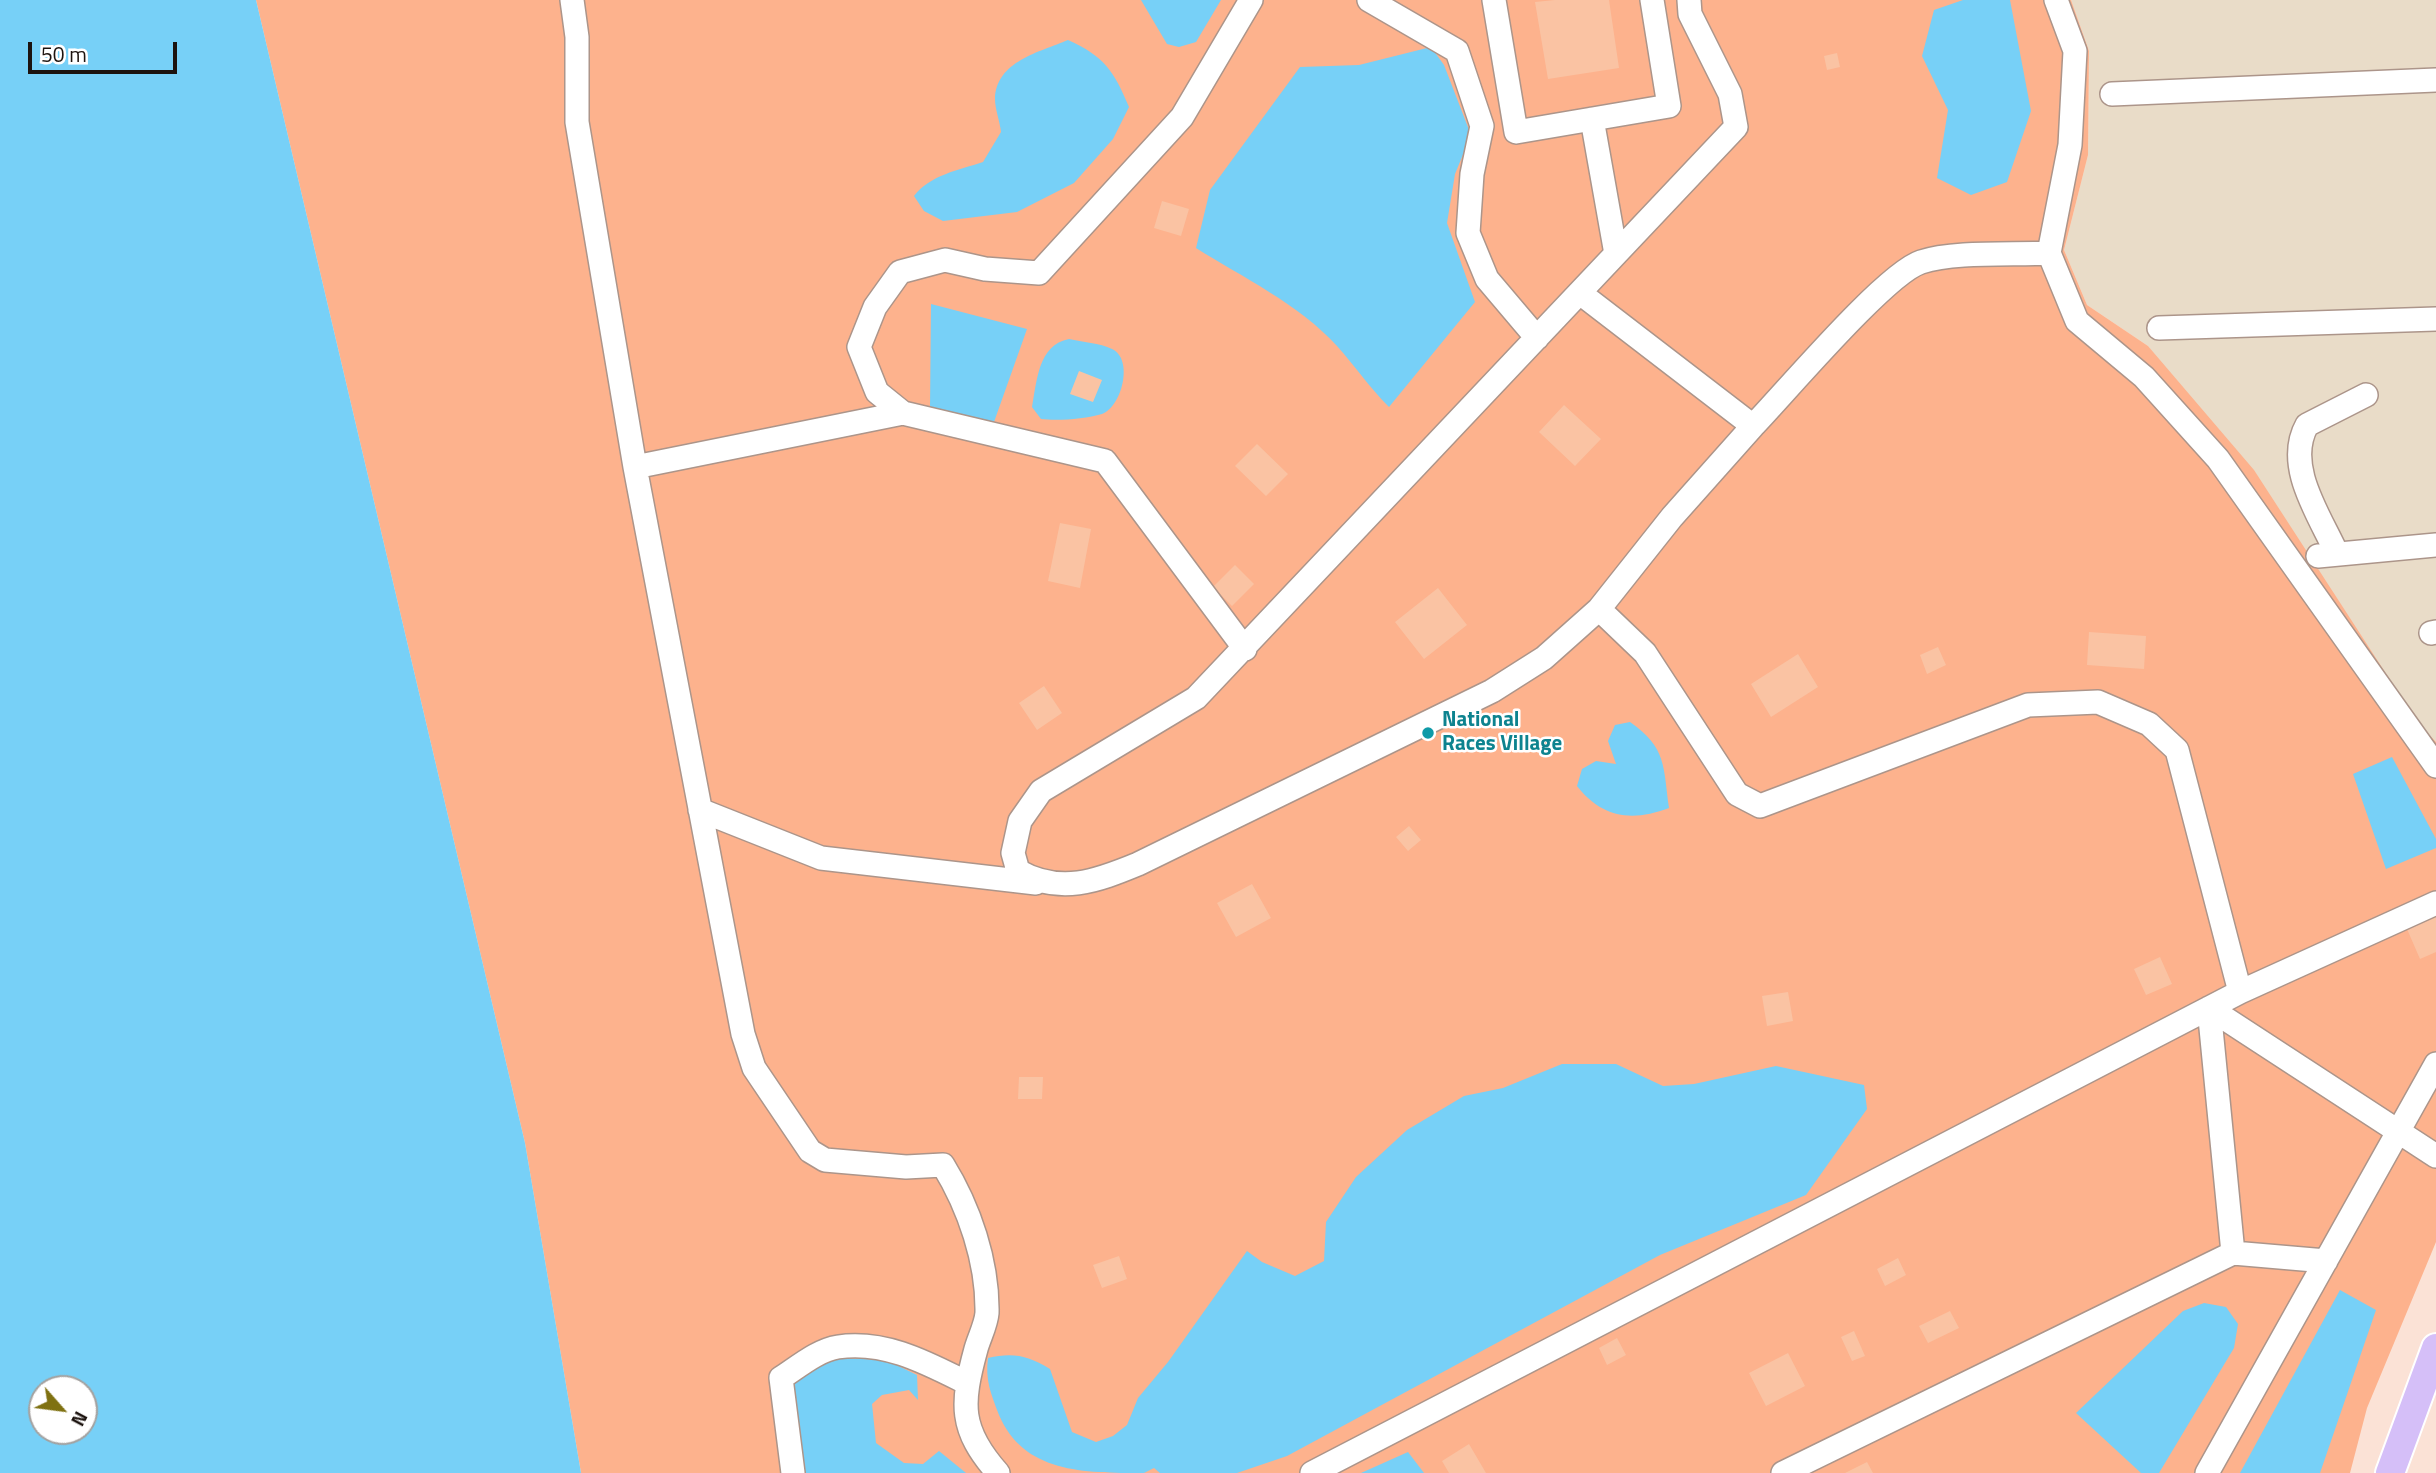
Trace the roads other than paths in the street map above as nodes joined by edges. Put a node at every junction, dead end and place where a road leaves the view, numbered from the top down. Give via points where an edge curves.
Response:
1 (572, 0) edge
2 (1251, 0) edge
3 (1369, 0) edge
4 (1494, 0) edge
5 (1652, 0) edge
6 (1689, 0) edge
7 (2056, 0) edge
8 (2436, 80) edge
9 (2112, 94) dead end
10 (1592, 119) junction
11 (2049, 253) junction
12 (1616, 254) junction
13 (1580, 293) junction
14 (2436, 319) edge
15 (2159, 328) dead end
16 (1538, 338) junction
17 (2366, 395) dead end
18 (903, 413) junction
19 (1753, 426) junction
20 (635, 467) junction
21 (2436, 545) edge
22 (1599, 609) junction
23 (1245, 649) junction
24 (2436, 766) edge
25 (700, 810) junction
26 (1039, 883) junction
27 (2436, 903) edge
28 (2240, 992) junction
29 (2209, 1008) junction
30 (2436, 1064) edge
31 (2400, 1133) junction
32 (2436, 1156) edge
33 (2233, 1253) junction
34 (2326, 1261) junction
35 (2436, 1348) edge
36 (967, 1383) junction
37 (793, 1473) edge
38 (998, 1473) edge
39 (1312, 1473) edge
40 (1783, 1473) edge
41 (2207, 1473) edge
42 (2390, 1473) edge

1 - 20 street via 577,122
2 - 18 street via 1182,117 1039,272 985,269 945,260 900,272 875,307 859,346 877,392
3 - 16 street via 1457,51 1482,126 1472,174 1468,233 1487,279
4 - 10 street via 1516,132
5 - 10 street via 1669,106
6 - 12 street via 1690,13 1730,94 1736,127
7 - 11 street via 2075,51 2070,145
8 - 9 street
10 - 12 street
11 - 19 street via 1938,257 1918,263 1884,289
11 - 24 street via 2077,321 2144,377 2218,459
12 - 13 street
13 - 16 street
13 - 19 street
14 - 15 street
16 - 23 street
17 - 21 street via 2307,425 2297,449 2328,555
18 - 20 street
18 - 23 street via 1105,461
19 - 22 street
20 - 25 street
22 - 26 street via 1544,658 1492,691 1138,864 1078,884
22 - 28 street via 1645,653 1737,794 1760,806 2028,705 2098,702 2149,724 2177,750
23 - 26 street via 1196,698 1041,791 1020,821 1013,853 1018,871
25 - 26 street via 821,858
25 - 36 street via 743,1034 754,1068 773,1098 810,1151 825,1160 906,1167 943,1165 958,1189 973,1229 987,1315
27 - 28 street
28 - 29 street
29 - 31 street
29 - 33 street
29 - 39 street
30 - 31 street
31 - 32 street
31 - 34 street
33 - 34 street
33 - 40 street
34 - 41 street
35 - 42 main road
36 - 37 street via 920,1359 879,1348 836,1347 805,1361 782,1378
36 - 38 street via 967,1422 977,1449

